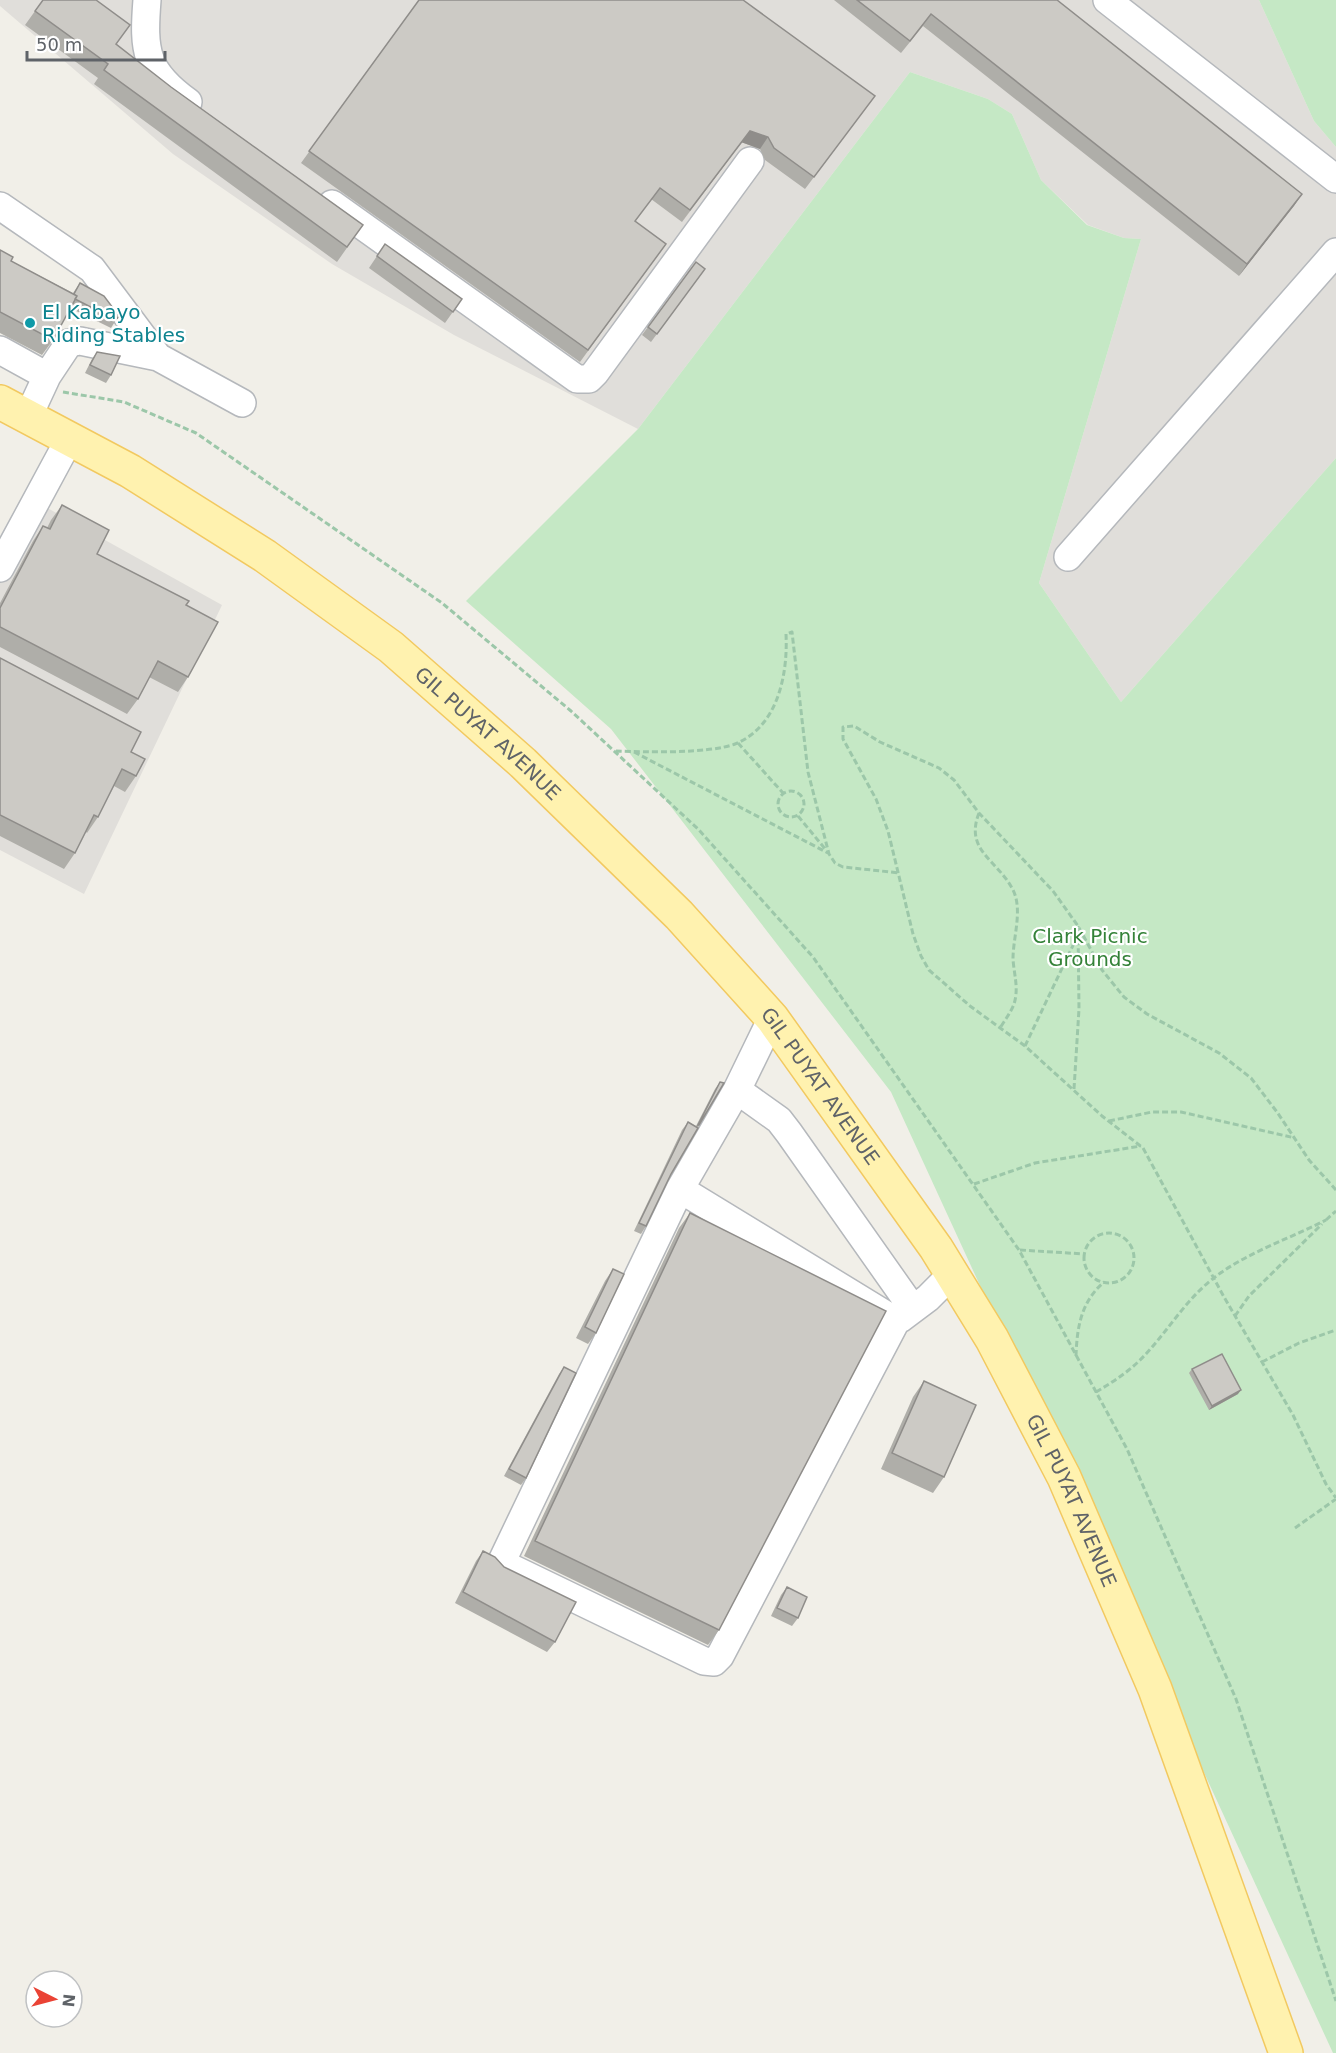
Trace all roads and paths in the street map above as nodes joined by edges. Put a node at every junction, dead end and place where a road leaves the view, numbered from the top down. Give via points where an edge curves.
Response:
1 (147, 0) edge
2 (1107, 0) edge
3 (208, 116) edge
4 (750, 161) dead end
5 (1336, 179) edge
6 (314, 191) edge
7 (0, 206) edge
8 (1336, 252) edge
9 (0, 350) edge
10 (158, 357) junction
11 (45, 380) junction
12 (242, 403) dead end
13 (14, 410) edge
14 (70, 438) junction
15 (1068, 557) dead end
16 (0, 568) edge
17 (738, 743) junction
18 (614, 751) junction
19 (632, 751) junction
20 (783, 793) junction
21 (979, 813) junction
22 (798, 815) junction
23 (829, 854) junction
24 (900, 873) junction
25 (1078, 926) junction
26 (1078, 935) junction
27 (772, 1018) junction
28 (1000, 1028) junction
29 (1026, 1046) junction
30 (1074, 1089) junction
31 (737, 1090) junction
32 (1109, 1121) junction
33 (1296, 1138) junction
34 (1142, 1146) junction
35 (974, 1184) junction
36 (680, 1189) junction
37 (1336, 1190) edge
38 (1336, 1211) edge
39 (1326, 1221) junction
40 (1019, 1250) junction
41 (1084, 1254) junction
42 (952, 1274) junction
43 (1214, 1278) junction
44 (1104, 1282) junction
45 (904, 1315) junction
46 (1235, 1316) junction
47 (1336, 1330) edge
48 (1076, 1356) junction
49 (1262, 1362) junction
50 (1096, 1392) junction
51 (1336, 1499) edge
52 (1295, 1528) dead end
53 (1336, 2001) edge
54 (1286, 2053) edge

1 - 3 lane via 144,36 149,61 162,81
2 - 5 lane
4 - 6 lane via 595,373 585,380 573,376
7 - 10 lane via 92,269
8 - 15 lane
9 - 11 lane
10 - 11 lane via 80,340 69,343
10 - 12 lane
11 - 13 lane
11 - 18 path via 65,392 124,402 196,433 442,603
13 - 14 main road, GIL PUYAT AVENUE
14 - 16 lane
14 - 27 main road, GIL PUYAT AVENUE via 265,556 391,647 548,787 679,915
17 - 19 path via 712,749
17 - 20 path
17 - 23 path via 772,711 782,687 786,634 792,632 808,772
18 - 19 path
18 - 35 path via 698,829 813,957
19 - 23 path
20 - 22 path via 777,804 780,812 789,817
20 - 22 path via 792,790 801,796 803,809
21 - 24 path via 954,780 939,768 854,726 843,727 843,739 876,799
21 - 25 path via 1053,891
21 - 28 path via 974,826 976,844 1004,876 1017,901 1013,958 1017,988 1013,1007
22 - 23 path
23 - 24 path via 843,867
24 - 28 path via 913,934 930,970
25 - 26 path
25 - 33 path via 1102,970 1124,997 1227,1059 1251,1078
26 - 29 path
26 - 30 path
27 - 31 lane
27 - 42 main road, GIL PUYAT AVENUE
28 - 29 path
29 - 30 path
30 - 32 path
31 - 36 lane
31 - 45 lane via 779,1120 789,1133
32 - 33 path via 1152,1112 1181,1112
32 - 34 path
33 - 37 path via 1309,1160
34 - 35 path via 1035,1163
34 - 43 path
35 - 40 path
36 - 45 lane
36 - 45 lane via 502,1564 704,1661 714,1662
38 - 39 path
39 - 43 path via 1254,1253
39 - 46 path via 1263,1281
40 - 41 path
40 - 48 path
41 - 44 path via 1088,1270
41 - 44 path via 1090,1241 1105,1233 1124,1238 1130,1244 1134,1261 1128,1274 1121,1280
42 - 45 lane
42 - 54 main road, GIL PUYAT AVENUE via 992,1339 1064,1477 1128,1623
43 - 46 path
43 - 50 path via 1173,1319 1144,1357
44 - 48 path via 1092,1292 1084,1307
46 - 49 path
47 - 49 path
48 - 50 path
49 - 51 path
50 - 53 path via 1135,1468 1236,1699
51 - 52 path

